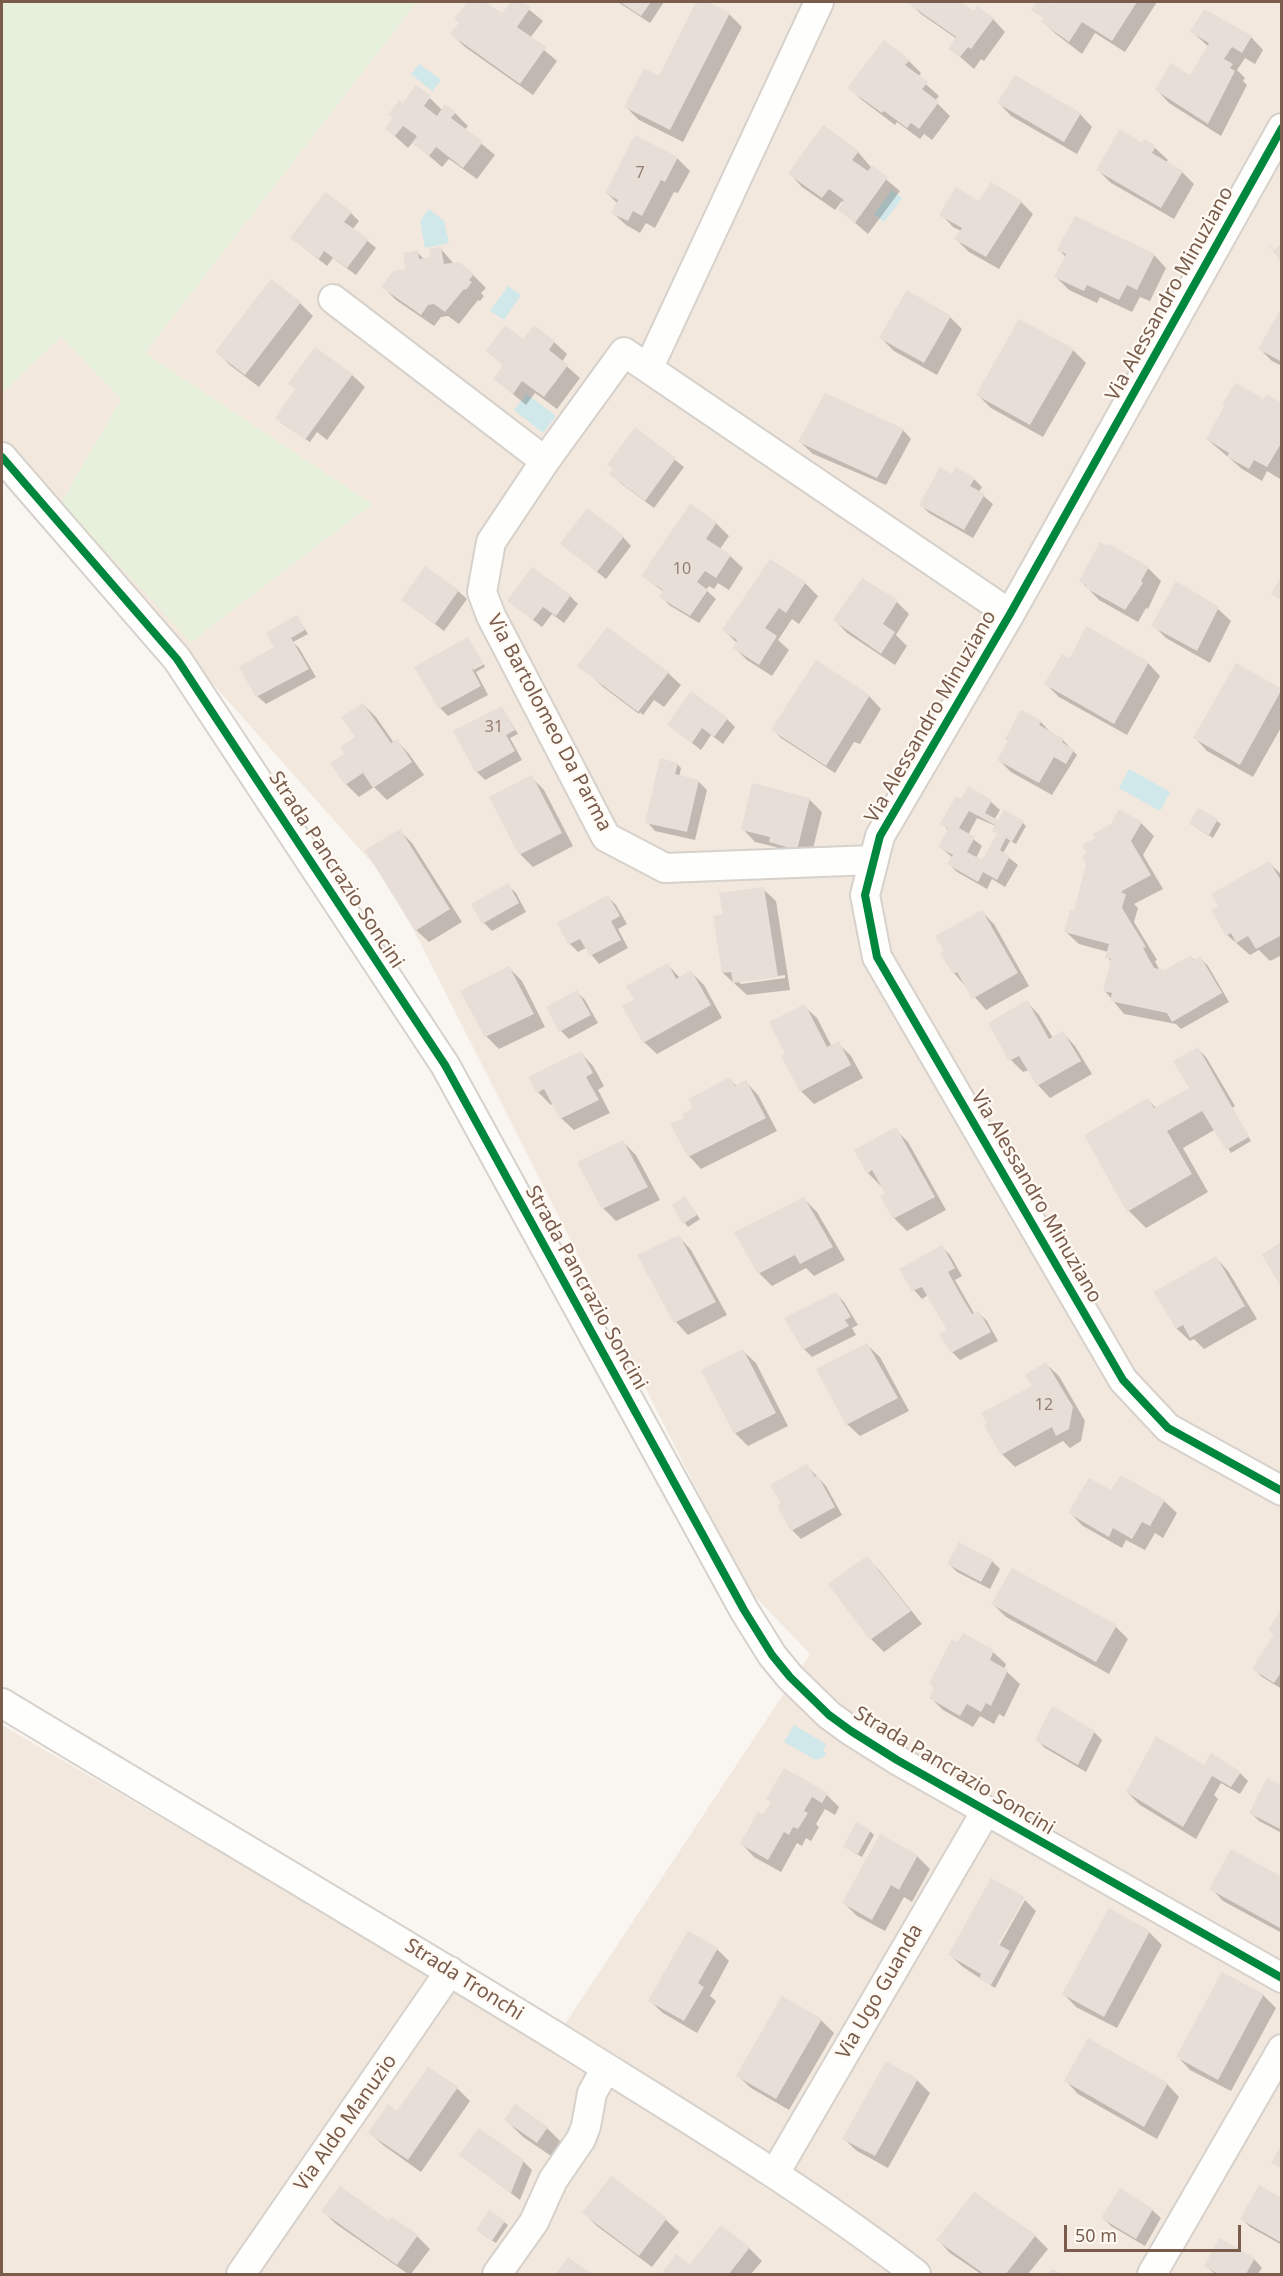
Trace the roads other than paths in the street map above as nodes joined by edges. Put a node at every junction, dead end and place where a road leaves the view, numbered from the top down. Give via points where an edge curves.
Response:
1 (819, 2) edge
2 (1281, 128) edge
3 (333, 298) dead end
4 (649, 367) junction
5 (2, 457) edge
6 (545, 461) junction
7 (1010, 614) junction
8 (874, 860) junction
9 (1281, 1491) edge
10 (2, 1703) edge
11 (986, 1811) junction
12 (450, 1971) junction
13 (1281, 1978) edge
14 (1281, 2049) edge
15 (606, 2068) junction
16 (775, 2173) junction
17 (242, 2274) edge
18 (497, 2274) edge
19 (916, 2274) edge
20 (1152, 2274) edge

1 - 4 street
2 - 7 street, Via Alessandro Minuziano
3 - 6 street
4 - 6 street, Via Bartolomeo Da Parma via 624,352
4 - 7 street, Via Bartolomeo Da Parma
5 - 11 street, Strada Pancrazio Soncini via 177,659 445,1065 772,1655 809,1696 851,1731
6 - 8 street, Via Bartolomeo Da Parma via 491,543 482,592 606,837 665,868
7 - 8 street, Via Alessandro Minuziano via 880,836
8 - 9 street, Via Alessandro Minuziano via 865,895 878,957 1123,1380 1168,1428
10 - 12 street, Strada Tronchi
11 - 13 street, Strada Pancrazio Soncini
11 - 16 street, Via Ugo Guanda
12 - 15 street, Strada Tronchi
12 - 17 street, Via Aldo Manuzio
14 - 20 street
15 - 16 street, Strada Tronchi
15 - 18 street via 589,2100 581,2139 558,2173 534,2222
16 - 19 street, Strada Tronchi

